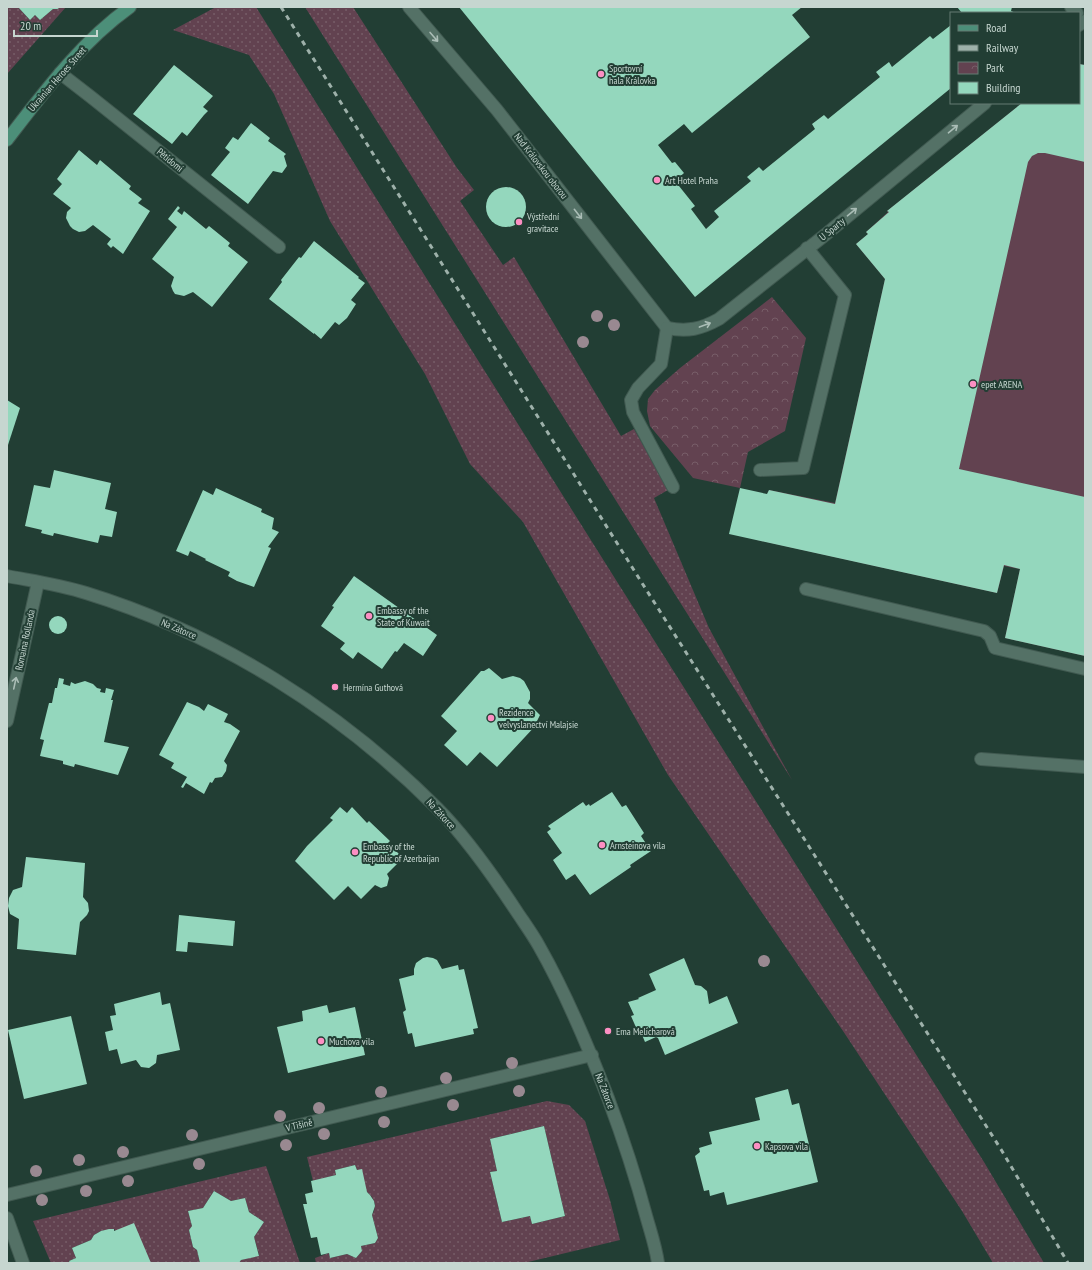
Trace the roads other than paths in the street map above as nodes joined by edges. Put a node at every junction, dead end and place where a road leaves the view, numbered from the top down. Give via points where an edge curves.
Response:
1 (130, 7) edge
2 (409, 7) edge
3 (60, 74) junction
4 (983, 104) edge
5 (7, 140) edge
6 (279, 247) dead end
7 (807, 248) junction
8 (667, 328) junction
9 (760, 470) dead end
10 (673, 487) dead end
11 (7, 576) edge
12 (38, 582) junction
13 (806, 589) dead end
14 (1085, 669) edge
15 (7, 721) edge
16 (981, 759) dead end
17 (1085, 767) edge
18 (592, 1055) junction
19 (7, 1195) edge
20 (7, 1218) edge
21 (23, 1263) edge
22 (658, 1263) edge

1 - 3 main road, Ukrainian Heroes Street via 80,50
2 -> 8 street, Nad Královskou oborou via 497,110
3 - 5 main road, Ukrainian Heroes Street
3 - 6 street, Pětidomí
7 -> 4 street, U Sparty
8 -> 7 street, U Sparty via 692,329 706,326 719,319
7 - 9 street via 845,295 804,468
8 - 10 street via 661,364 638,388 632,400 633,412
11 - 12 street, Na Zátorce
15 -> 12 street, Romaina Rollanda
12 - 18 street, Na Zátorce via 85,593 138,612 190,633 242,659 315,705 397,771 438,810 507,897 538,944 566,995
13 - 14 street via 984,631 990,636 995,648
16 - 17 street
18 - 19 street, V Tišině
18 - 22 street, Na Zátorce via 623,1137
20 - 21 street

